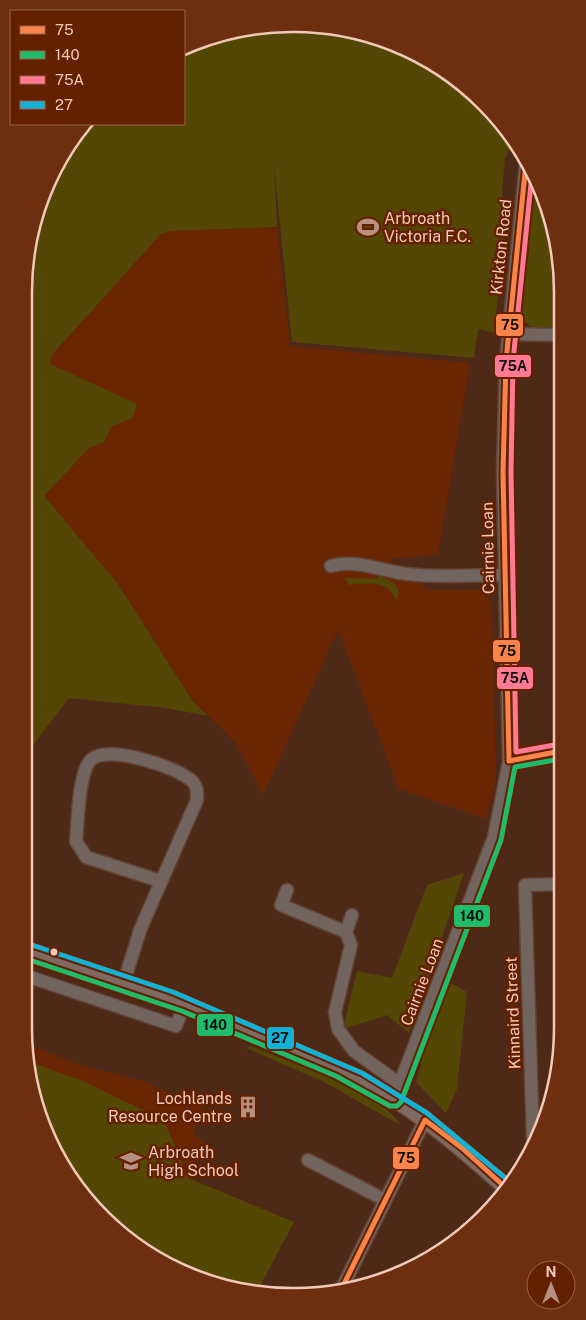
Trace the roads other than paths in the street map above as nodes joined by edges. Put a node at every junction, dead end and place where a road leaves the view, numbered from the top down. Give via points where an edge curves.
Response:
1 (525, 174) edge
2 (508, 334) junction
3 (554, 335) edge
4 (330, 566) dead end
5 (504, 575) junction
6 (554, 752) edge
7 (509, 761) junction
8 (160, 880) junction
9 (554, 884) edge
10 (287, 890) dead end
11 (352, 916) dead end
12 (346, 932) junction
13 (32, 953) edge
14 (32, 978) edge
15 (124, 982) junction
16 (185, 1004) junction
17 (400, 1084) junction
18 (394, 1099) junction
19 (425, 1120) junction
20 (533, 1130) edge
21 (308, 1160) dead end
22 (502, 1184) edge
23 (385, 1200) junction
24 (345, 1282) edge

1 - 2 street, Kirkton Road
2 - 3 street
2 - 5 street, Cairnie Loan via 503,472
4 - 5 street via 354,563 408,575
5 - 7 street, Cairnie Loan
6 - 7 street
7 - 17 street, Cairnie Loan via 494,837
8 - 8 street via 197,800 198,790 192,781 155,762 106,754 92,758 84,769 76,841 79,850 86,857
8 - 15 street
9 - 20 street, Kinnaird Street via 525,885
10 - 12 street via 281,905
11 - 12 street
12 - 17 street via 351,945 335,1012 338,1029 354,1051
13 - 15 main road
14 - 16 street via 176,1026
15 - 16 main road
16 - 18 main road via 339,1069
17 - 18 street, Cairnie Loan
18 - 19 main road
19 - 22 main road
19 - 23 street
21 - 23 street
23 - 24 street

